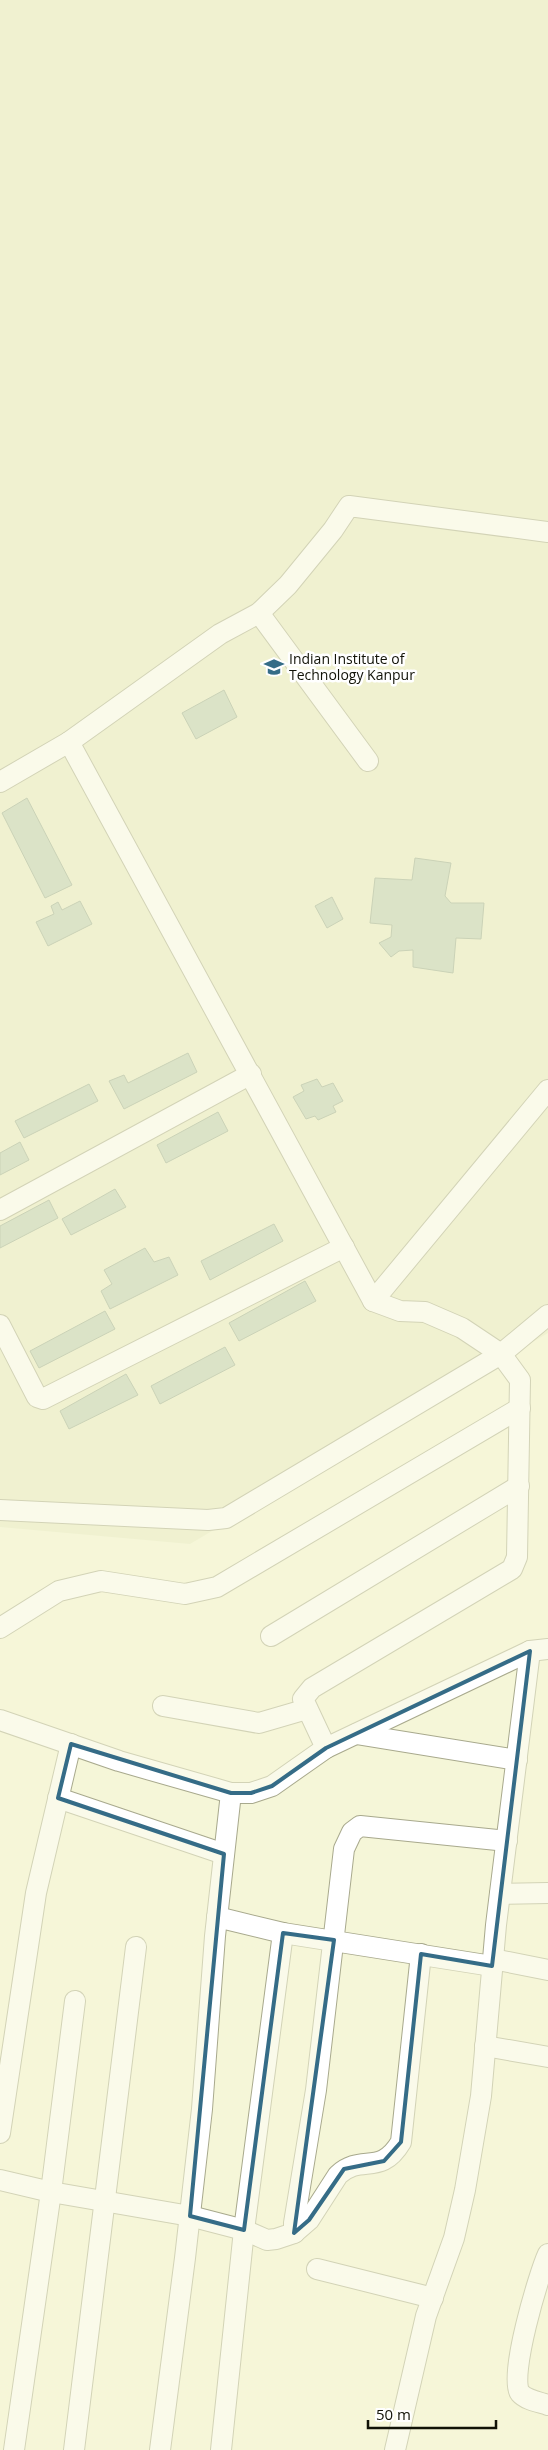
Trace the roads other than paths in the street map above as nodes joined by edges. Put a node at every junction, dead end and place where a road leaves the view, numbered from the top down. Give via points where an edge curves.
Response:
1 (548, 532) edge
2 (259, 613) junction
3 (69, 742) junction
4 (368, 761) dead end
5 (0, 782) edge
6 (251, 1074) junction
7 (548, 1090) edge
8 (0, 1210) edge
9 (344, 1247) junction
10 (372, 1302) junction
11 (548, 1315) edge
12 (0, 1325) edge
13 (501, 1354) junction
14 (520, 1408) junction
15 (520, 1486) junction
16 (0, 1510) edge
17 (0, 1628) edge
18 (271, 1636) dead end
19 (539, 1650) edge
20 (163, 1706) dead end
21 (306, 1709) junction
22 (0, 1720) edge
23 (356, 1734) junction
24 (71, 1744) junction
25 (326, 1748) junction
26 (517, 1760) junction
27 (231, 1793) junction
28 (58, 1798) junction
29 (507, 1841) junction
30 (224, 1854) junction
31 (548, 1893) edge
32 (500, 1894) junction
33 (217, 1917) junction
34 (283, 1933) junction
35 (334, 1940) junction
36 (136, 1947) dead end
37 (421, 1954) junction
38 (493, 1963) junction
39 (548, 1970) edge
40 (74, 2001) dead end
41 (485, 2046) junction
42 (548, 2057) edge
43 (0, 2133) edge
44 (0, 2180) edge
45 (52, 2192) junction
46 (106, 2200) junction
47 (190, 2216) junction
48 (244, 2230) junction
49 (294, 2233) junction
50 (548, 2254) edge
51 (318, 2269) dead end
52 (432, 2298) junction
53 (548, 2405) edge
54 (14, 2450) edge
55 (74, 2450) edge
56 (160, 2450) edge
57 (220, 2450) edge
58 (395, 2450) edge

1 - 2 street via 349,506 288,585
2 - 3 street via 220,634
2 - 4 street
3 - 5 street
3 - 6 street
6 - 8 street
6 - 9 street
7 - 10 street
9 - 10 street
9 - 12 street via 43,1399 38,1397
10 - 13 street via 400,1311 425,1312 462,1328
11 - 13 street
13 - 14 street via 521,1379
13 - 16 street via 226,1518 208,1520
14 - 15 street
14 - 17 street via 217,1587 185,1594 101,1581 59,1591
15 - 18 street
15 - 21 street via 517,1557 512,1569 312,1688 304,1698
19 - 23 street
19 - 26 street
20 - 21 street via 259,1723
21 - 25 street
22 - 24 street
23 - 25 street
23 - 26 street
24 - 27 street
24 - 28 street
25 - 27 street via 272,1786 251,1793
26 - 29 street
27 - 30 street
28 - 30 street
28 - 43 street via 36,1894
29 - 32 street
29 - 35 street via 360,1826 352,1832 344,1849
30 - 33 street
31 - 32 street
32 - 38 street
33 - 34 street
33 - 47 street
34 - 35 street
34 - 48 street
35 - 37 street
35 - 49 street
36 - 46 street
37 - 38 street
37 - 49 street via 401,2142 394,2154 384,2161 350,2166 338,2174 309,2220
38 - 39 street
38 - 41 street
40 - 45 street
41 - 42 street
41 - 52 street via 482,2096 465,2190 454,2238
44 - 45 street
45 - 46 street
45 - 54 street
46 - 47 street
46 - 55 street
47 - 48 street
47 - 56 street
48 - 49 street via 267,2240
48 - 57 street
50 - 53 street via 525,2328 516,2382 528,2399
51 - 52 street
52 - 58 street

